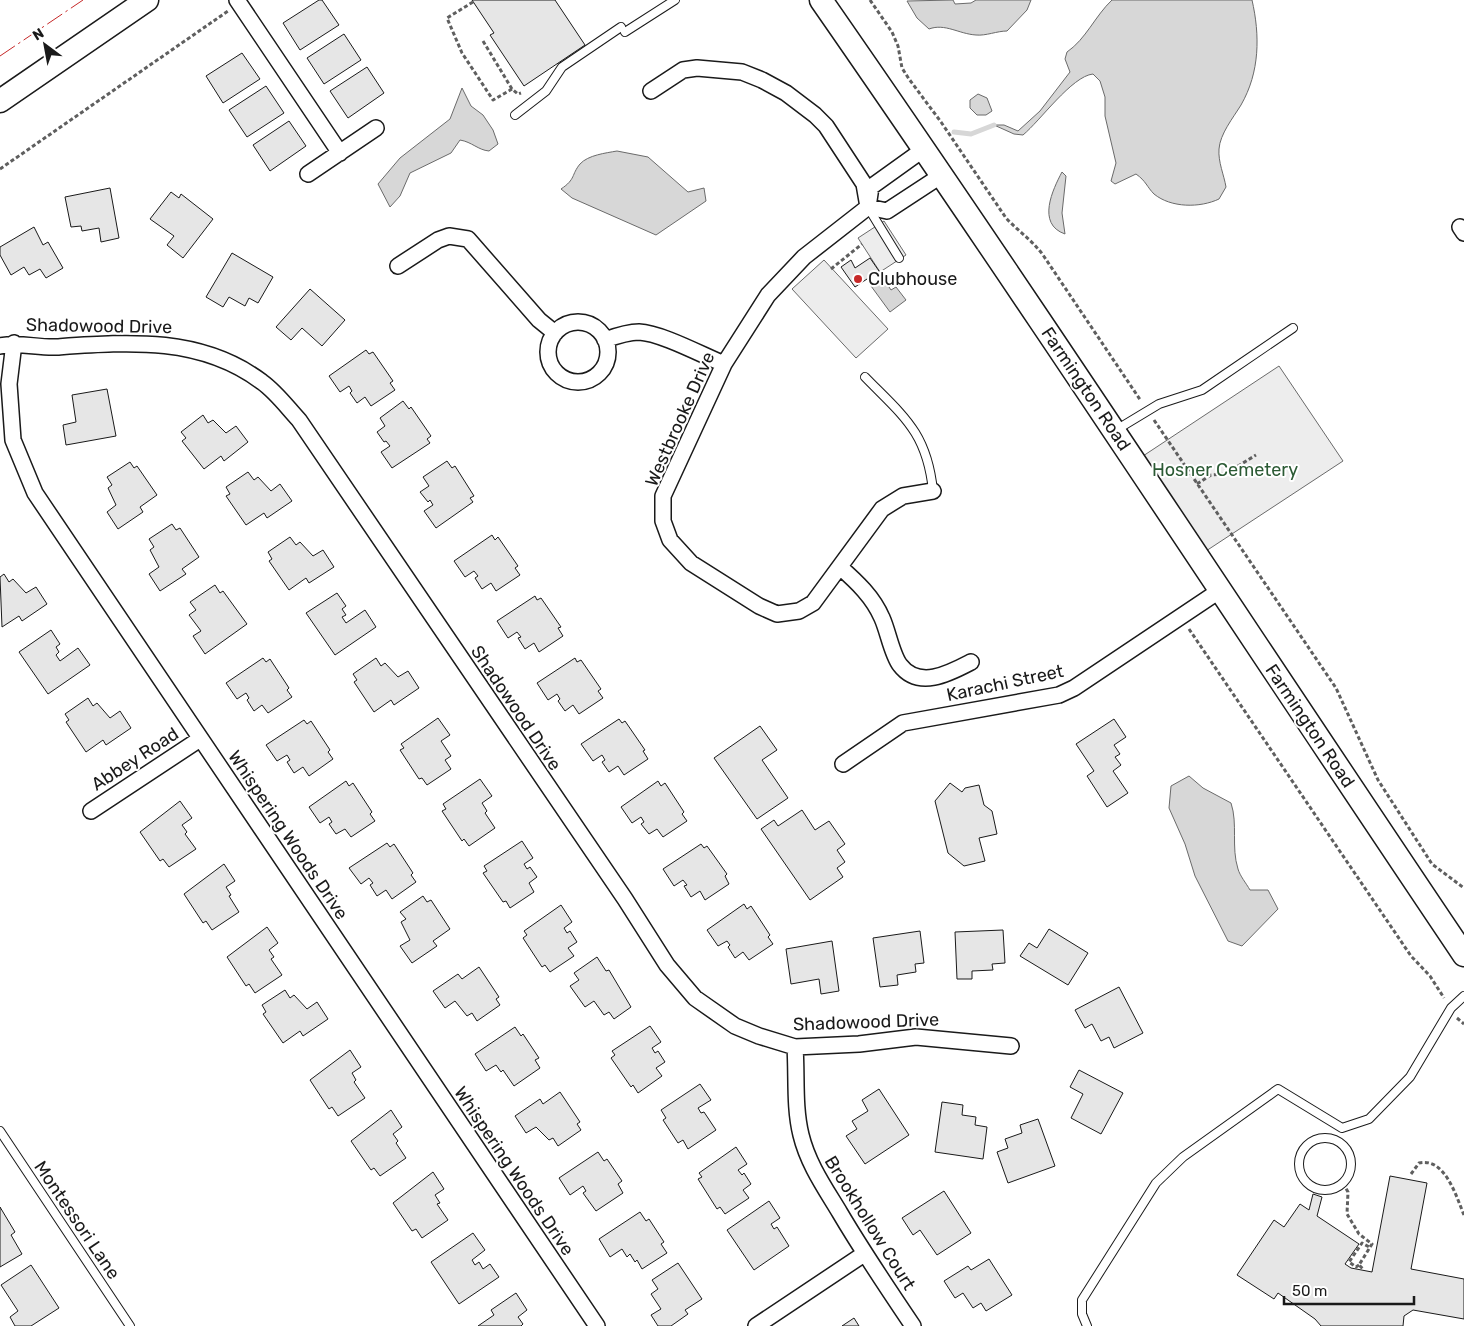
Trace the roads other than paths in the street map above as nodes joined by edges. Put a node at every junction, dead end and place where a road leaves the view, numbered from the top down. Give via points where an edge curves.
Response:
1 (147, 0) edge
2 (675, 0) edge
3 (821, 0) edge
4 (238, 2) edge
5 (651, 91) dead end
6 (0, 101) edge
7 (515, 114) dead end
8 (376, 128) dead end
9 (924, 149) junction
10 (340, 152) junction
11 (308, 174) dead end
12 (942, 175) junction
13 (868, 207) junction
14 (899, 258) dead end
15 (398, 266) dead end
16 (1293, 328) dead end
17 (555, 333) junction
18 (0, 334) edge
19 (605, 340) junction
20 (7, 345) edge
21 (724, 364) junction
22 (865, 377) dead end
23 (1115, 431) junction
24 (933, 491) joint
25 (840, 568) junction
26 (1219, 591) junction
27 (971, 662) dead end
28 (200, 739) junction
29 (843, 764) dead end
30 (91, 811) dead end
31 (1464, 955) edge
32 (1464, 996) edge
33 (1011, 1046) dead end
34 (795, 1047) junction
35 (1342, 1128) junction
36 (0, 1132) edge
37 (1335, 1139) junction
38 (864, 1254) junction
39 (130, 1326) edge
40 (596, 1326) edge
41 (756, 1326) edge
42 (913, 1326) edge
43 (1087, 1326) edge

1 - 6 street
2 - 7 lane via 562,67 549,87
3 - 9 street, Farmington Road
4 - 10 street
5 - 13 street via 683,70 696,68 742,72 762,80 786,93 826,126 864,184
8 - 10 street
9 - 12 street, Farmington Road
9 - 13 street via 871,187
10 - 11 street
12 - 13 street via 887,211
12 - 23 street, Farmington Road
13 - 14 lane
13 - 21 street, Westbrooke Drive via 804,257 768,295
15 - 17 street via 438,240 449,236 468,239 538,320
16 - 23 lane via 1202,390 1147,410
17 - 19 street via 563,326 582,322 600,331
17 - 19 street via 550,341 549,361 560,376 579,382 597,375 603,368 607,359
18 - 20 street, Shadowood Drive
19 - 21 street via 640,332
20 - 28 street, Whispering Woods Drive via 12,440 26,474 40,500
20 - 34 street, Shadowood Drive via 40,348 114,343 177,345 246,370 263,382 299,420 680,983 695,998 735,1026
21 - 25 street, Westbrooke Drive via 663,496 663,521 670,540 691,563 777,614 799,611 813,604
22 - 24 lane via 908,421 923,443 931,469
23 - 26 street, Farmington Road
24 - 25 street, Westbrooke Drive via 903,496 882,509
25 - 27 street via 871,598 900,665 910,673 937,678
26 - 29 street, Karachi Street via 1059,695 903,724
26 - 31 street, Farmington Road
28 - 30 street, Abbey Road
28 - 40 street, Whispering Woods Drive
32 - 35 lane via 1451,1008 1410,1077 1370,1119
33 - 34 street, Shadowood Drive via 916,1037
34 - 38 street, Brookhollow Court via 797,1108 808,1156
35 - 37 lane
35 - 43 lane via 1278,1089 1183,1157 1156,1183 1082,1300 1082,1314
36 - 39 lane, Montessori Lane
37 - 37 lane via 1326,1137 1303,1148 1298,1165 1310,1187 1328,1190 1343,1183 1351,1168 1351,1159 1343,1144
38 - 41 street
38 - 42 street, Brookhollow Court

